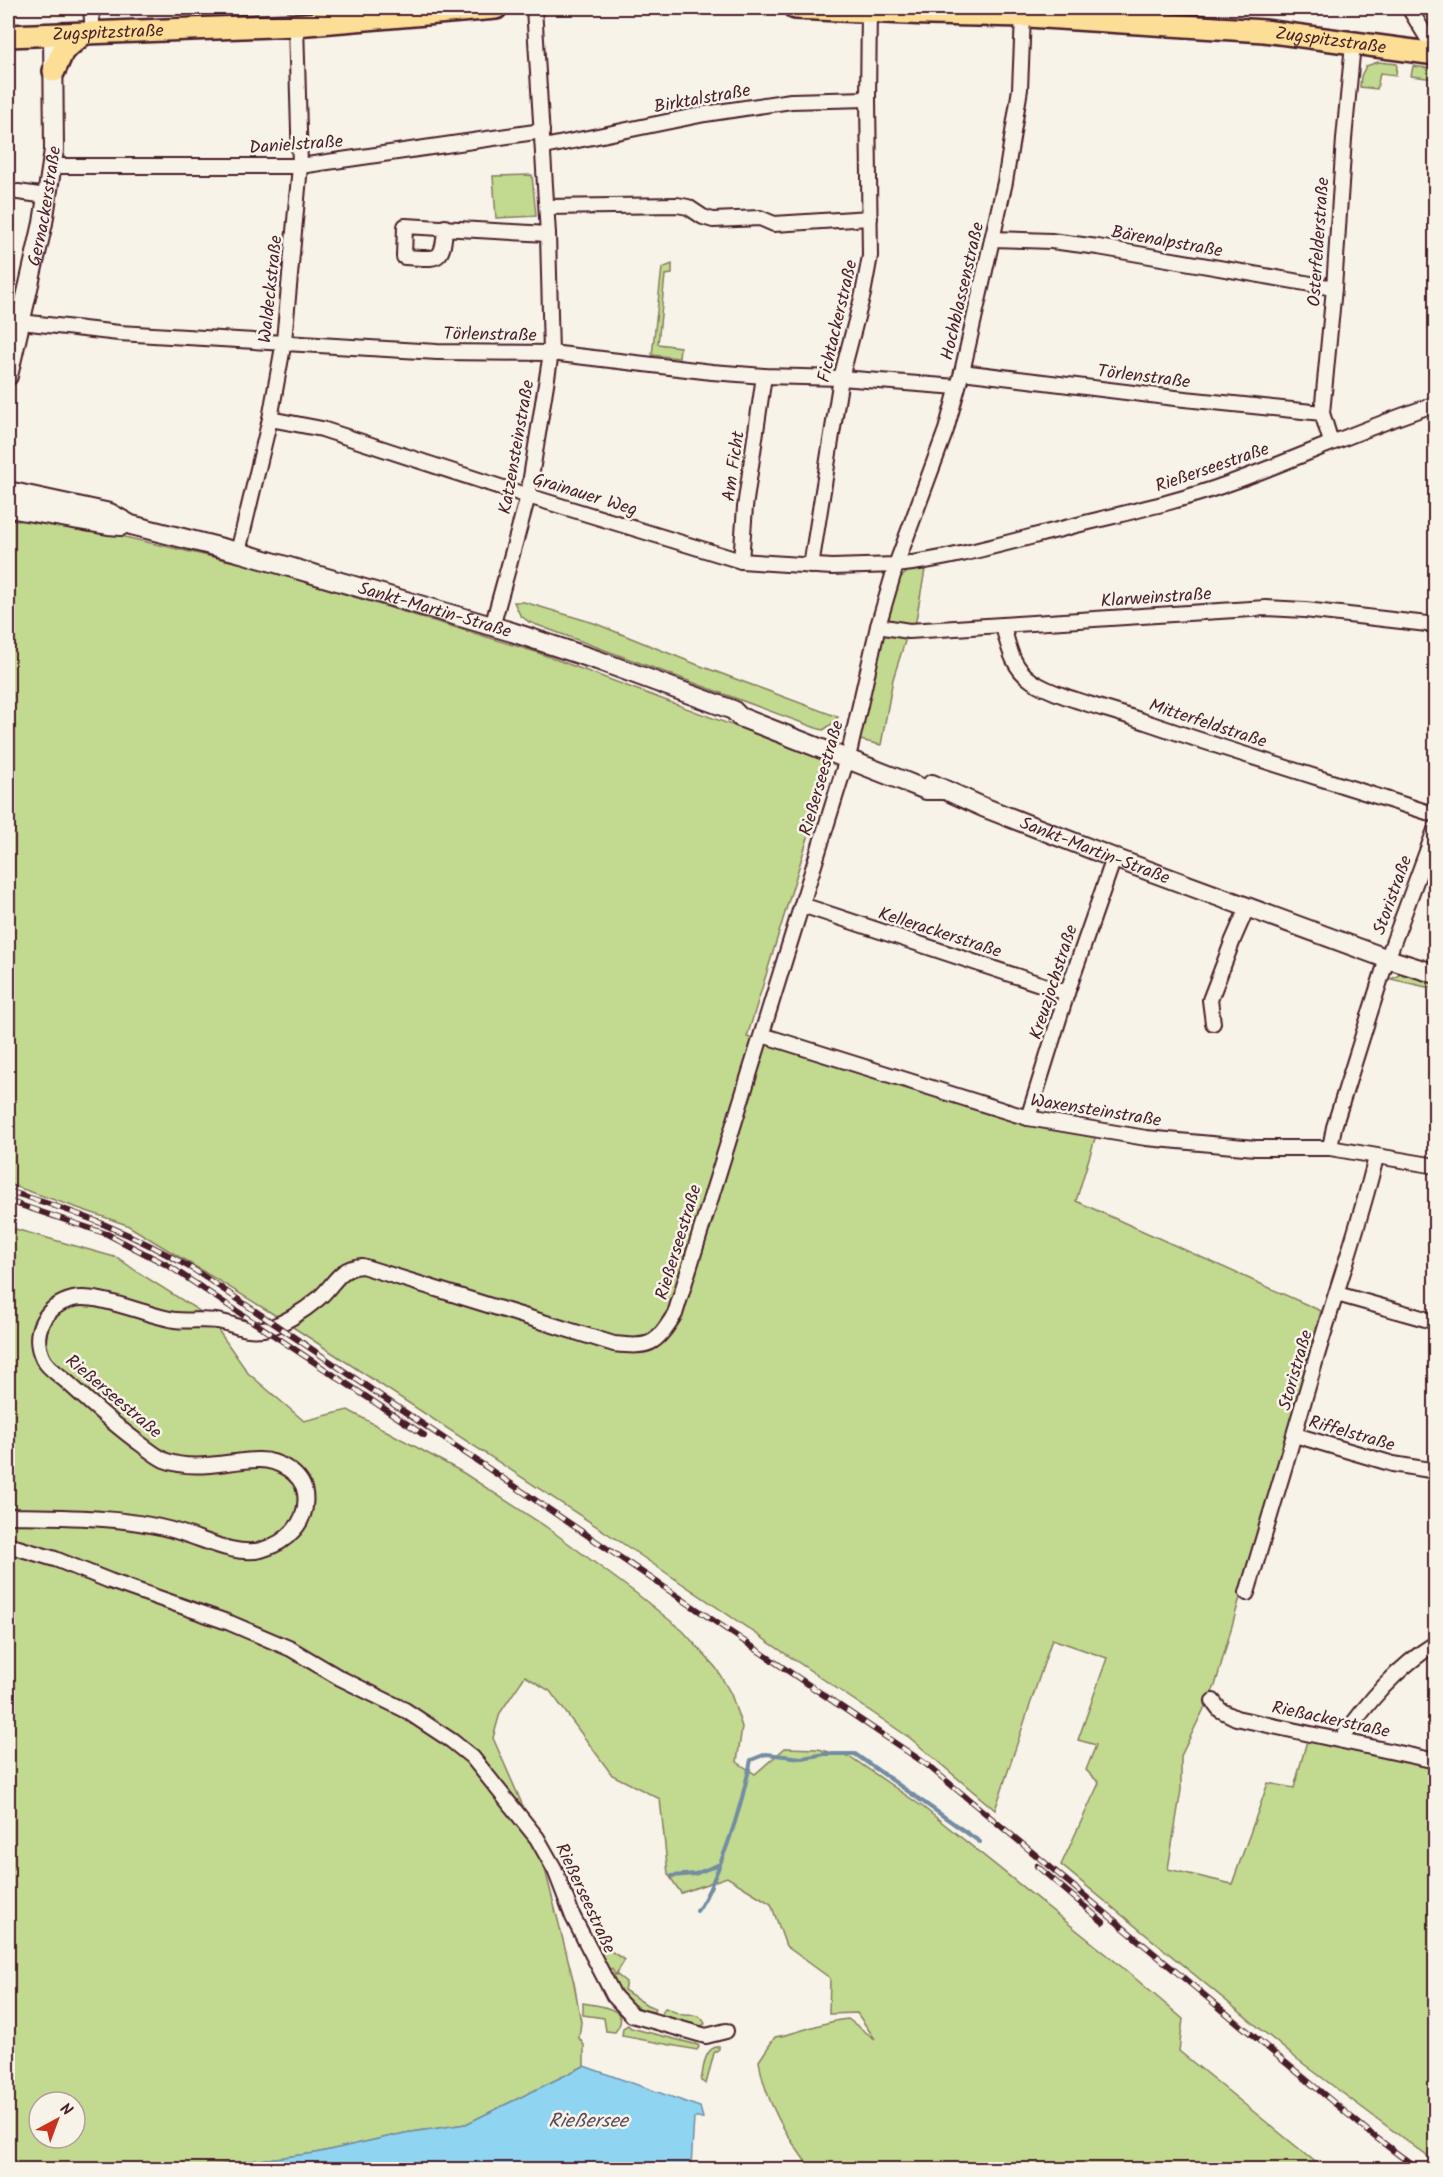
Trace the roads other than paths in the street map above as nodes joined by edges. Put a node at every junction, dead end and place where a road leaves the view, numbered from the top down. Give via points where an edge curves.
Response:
1 (91, 8) edge
2 (496, 8) edge
3 (534, 8) edge
4 (795, 8) edge
5 (1409, 8) edge
6 (446, 10) edge
7 (869, 10) junction
8 (975, 11) edge
9 (1023, 16) junction
10 (296, 26) junction
11 (88, 33) junction
12 (53, 34) junction
13 (8, 36) edge
14 (1353, 44) junction
15 (1436, 53) edge
16 (54, 71) junction
17 (868, 99) junction
18 (542, 131) junction
19 (544, 147) junction
20 (51, 166) junction
21 (300, 166) junction
22 (18, 192) dead end
23 (47, 196) junction
24 (547, 207) junction
25 (870, 218) junction
26 (445, 227) dead end
27 (548, 234) junction
28 (992, 238) junction
29 (1334, 288) junction
30 (21, 322) junction
31 (284, 341) junction
32 (551, 353) junction
33 (962, 372) junction
34 (8, 376) edge
35 (764, 376) junction
36 (841, 378) junction
37 (957, 387) junction
38 (1436, 404) edge
39 (1322, 413) junction
40 (270, 419) junction
41 (1330, 442) junction
42 (8, 491) edge
43 (528, 496) junction
44 (8, 508) edge
45 (132, 525) junction
46 (238, 552) junction
47 (741, 561) junction
48 (896, 565) junction
49 (812, 566) junction
50 (1003, 626) junction
51 (1436, 626) edge
52 (492, 627) junction
53 (878, 627) junction
54 (848, 754) junction
55 (1436, 814) edge
56 (1436, 827) edge
57 (1114, 858) junction
58 (802, 905) junction
59 (1247, 908) junction
60 (1388, 959) junction
61 (1436, 974) edge
62 (1067, 993) junction
63 (1213, 1023) dead end
64 (762, 1035) junction
65 (1028, 1118) junction
66 (1330, 1148) junction
67 (1376, 1157) junction
68 (1436, 1166) edge
69 (1337, 1294) junction
70 (1436, 1322) edge
71 (1295, 1435) junction
72 (1436, 1471) edge
73 (8, 1516) edge
74 (8, 1545) edge
75 (1248, 1593) dead end
76 (1436, 1642) edge
77 (1217, 1706) dead end
78 (1341, 1740) junction
79 (1436, 1761) edge
80 (726, 2031) dead end

1 - 11 street
2 - 6 main road, Zugspitzstraße
3 - 18 street, Katzensteinstraße
4 - 7 main road, Zugspitzstraße
5 - 15 street
6 - 10 main road, Zugspitzstraße
7 - 8 main road, Zugspitzstraße
7 - 17 street, Fichtackerstraße
8 - 9 main road, Zugspitzstraße
9 - 14 main road, Zugspitzstraße via 1264,31
9 - 28 street, Hochblassenstraße via 1020,89
10 - 11 main road, Zugspitzstraße
10 - 21 street, Waldeckstraße
11 - 12 main road, Zugspitzstraße
11 - 16 main road via 63,51
12 - 13 main road, Zugspitzstraße
12 - 16 main road, Gernackerstraße
14 - 15 main road, Zugspitzstraße
14 - 29 street, Osterfelderstraße
16 - 20 main road, Gernackerstraße
17 - 19 street, Birktalstraße via 791,101
17 - 25 street, Fichtackerstraße
18 - 19 street, Katzensteinstraße
18 - 21 street, Danielstraße
19 - 24 street, Katzensteinstraße
20 - 21 street, Danielstraße
20 - 23 main road, Gernackerstraße
21 - 31 street, Waldeckstraße
22 - 23 street
23 - 30 main road, Gernackerstraße
24 - 25 street via 676,205 713,220 760,218 774,224
24 - 27 street, Katzensteinstraße
25 - 36 street, Fichtackerstraße via 870,256
26 - 27 street
27 - 32 street, Katzensteinstraße
28 - 29 street, Bärenalpstraße via 1098,247
28 - 33 street, Hochblassenstraße
29 - 39 street, Osterfelderstraße
30 - 31 street, Törlenstraße via 119,333
30 - 34 main road, Gernackerstraße
31 - 32 street, Törlenstraße via 437,352
31 - 40 street, Waldeckstraße
32 - 35 street, Törlenstraße
32 - 43 street, Katzensteinstraße
33 - 37 street, Hochblassenstraße
33 - 39 street, Törlenstraße
35 - 36 street, Törlenstraße
35 - 47 street, Am Ficht
36 - 37 street, Törlenstraße
36 - 49 street, Fichtackerstraße
37 - 48 street, Hochblassenstraße via 946,430
38 - 41 street, Rießerseestraße
39 - 41 street, Osterfelderstraße
40 - 43 street, Grainauer Weg via 322,429
40 - 46 street, Waldeckstraße
41 - 48 street, Rießerseestraße via 1173,501 972,552
42 - 45 main road, Sankt-Martin-Straße via 110,513
43 - 47 street, Grainauer Weg
43 - 52 street, Katzensteinstraße
44 - 45 main road, Sankt-Martin-Straße via 108,525
45 - 46 main road, Sankt-Martin-Straße
46 - 52 main road, Sankt-Martin-Straße
47 - 49 street, Grainauer Weg
48 - 49 street, Grainauer Weg
48 - 53 street, Rießerseestraße
50 - 51 street, Klarweinstraße via 1266,608
50 - 53 street, Klarweinstraße via 909,631
50 - 55 street, Mitterfeldstraße via 1011,658 1034,682 1158,726
52 - 54 main road, Sankt-Martin-Straße via 733,710 744,709
53 - 54 street, Rießerseestraße
54 - 57 main road, Sankt-Martin-Straße
54 - 58 street, Rießerseestraße
56 - 60 street, Storistraße
57 - 59 main road, Sankt-Martin-Straße
57 - 62 street, Kreuzjochstraße
58 - 62 street, Kellerackerstraße
58 - 64 street, Rießerseestraße
59 - 60 main road, Sankt-Martin-Straße
59 - 63 street via 1210,1000
60 - 61 main road, Sankt-Martin-Straße
60 - 66 street, Storistraße
62 - 65 street, Kreuzjochstraße
64 - 65 street, Waxensteinstraße
64 - 73 street, Rießerseestraße via 675,1314 661,1336 641,1347 614,1344 362,1266 351,1267 335,1278 320,1299 265,1329 243,1330 221,1322 176,1320 96,1299 76,1298 55,1305 43,1318 38,1338 43,1360 105,1416 162,1459 183,1465 260,1459 286,1467 299,1478 305,1493 304,1510 296,1529 282,1542 259,1551 232,1549 173,1530 115,1521
65 - 66 street, Waxensteinstraße via 1146,1138 1255,1148
66 - 67 street, Waxensteinstraße
67 - 68 street, Waxensteinstraße
67 - 69 street, Storistraße
69 - 70 street
69 - 71 street, Storistraße
71 - 72 street, Riffelstraße via 1393,1464
71 - 75 street, Storistraße
74 - 80 street, Rießerseestraße via 230,1623 291,1649 405,1710 452,1741 472,1757 537,1838 614,1996 632,2015 706,2036
76 - 78 street via 1391,1677
77 - 78 street, Rießackerstraße via 1236,1718
78 - 79 street, Rießackerstraße

